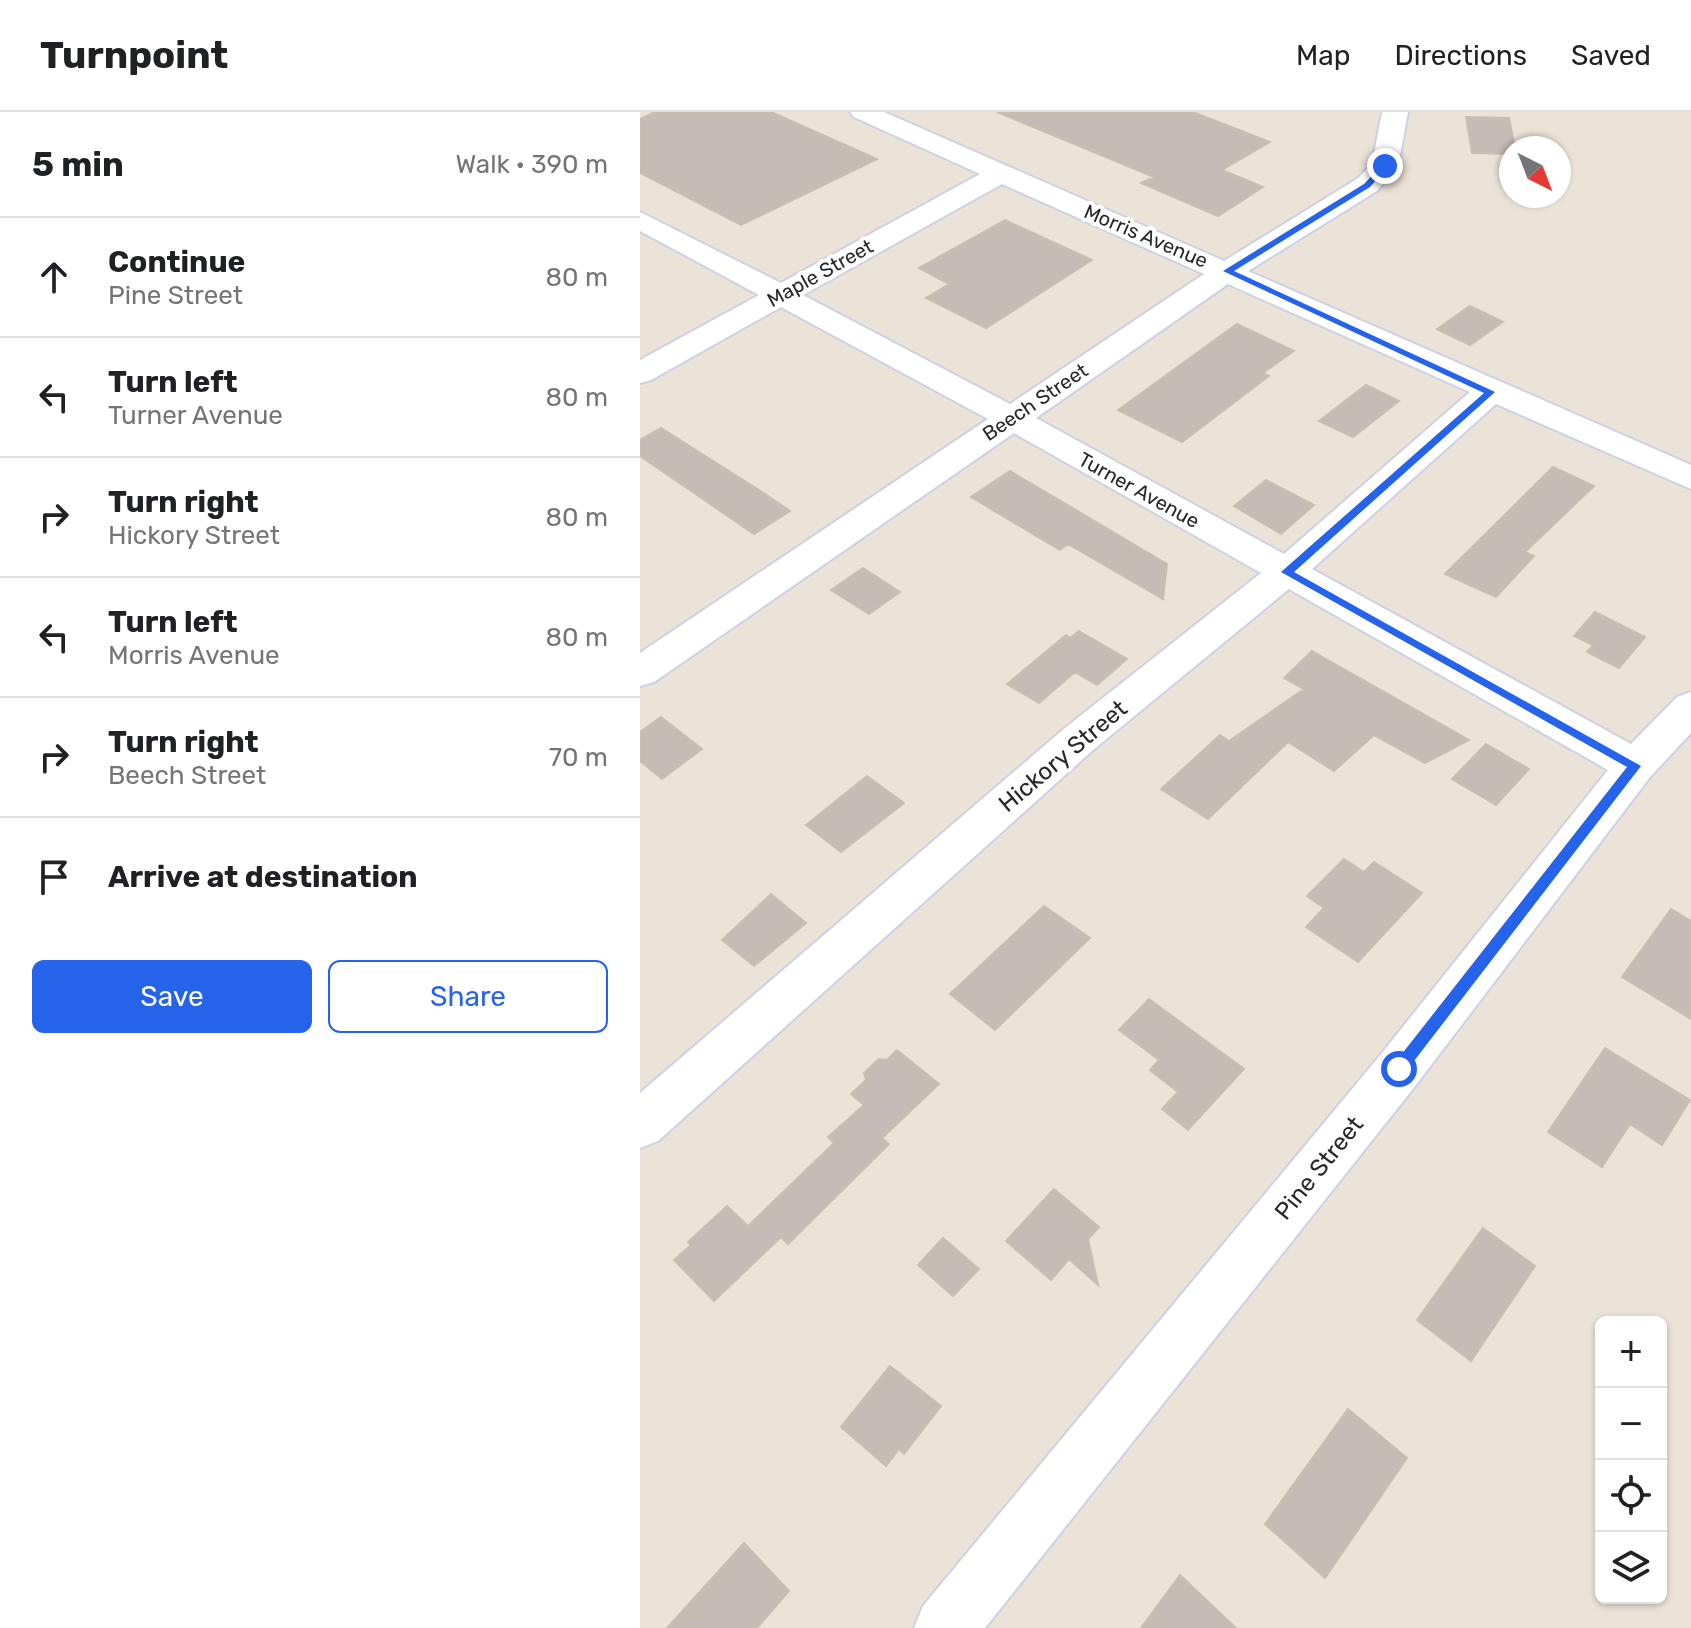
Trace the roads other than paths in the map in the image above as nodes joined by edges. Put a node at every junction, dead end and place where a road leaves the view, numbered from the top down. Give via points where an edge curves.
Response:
1 (863, 112) edge
2 (1395, 112) edge
3 (1000, 174) junction
4 (640, 220) edge
5 (1228, 271) junction
6 (780, 295) junction
7 (640, 373) edge
8 (1490, 392) junction
9 (1012, 418) junction
10 (1691, 478) edge
11 (1286, 572) junction
12 (640, 672) edge
13 (1691, 707) edge
14 (1635, 766) junction
15 (640, 1125) edge
16 (945, 1628) edge

1 - 3 street, Morris Avenue
2 - 5 street, Beech Street via 1385,166 1367,185
3 - 5 street, Morris Avenue
3 - 6 street, Maple Street
4 - 6 street, Turner Avenue
5 - 8 street, Morris Avenue
5 - 9 street, Beech Street
6 - 7 street, Maple Street
6 - 9 street, Turner Avenue
8 - 10 street, Morris Avenue
8 - 11 street, Hickory Street
9 - 11 street, Turner Avenue
9 - 12 street, Beech Street
11 - 14 street, Turner Avenue
11 - 15 street, Hickory Street via 1079,739
13 - 14 street, Pine Street
14 - 16 street, Pine Street via 1399,1069

